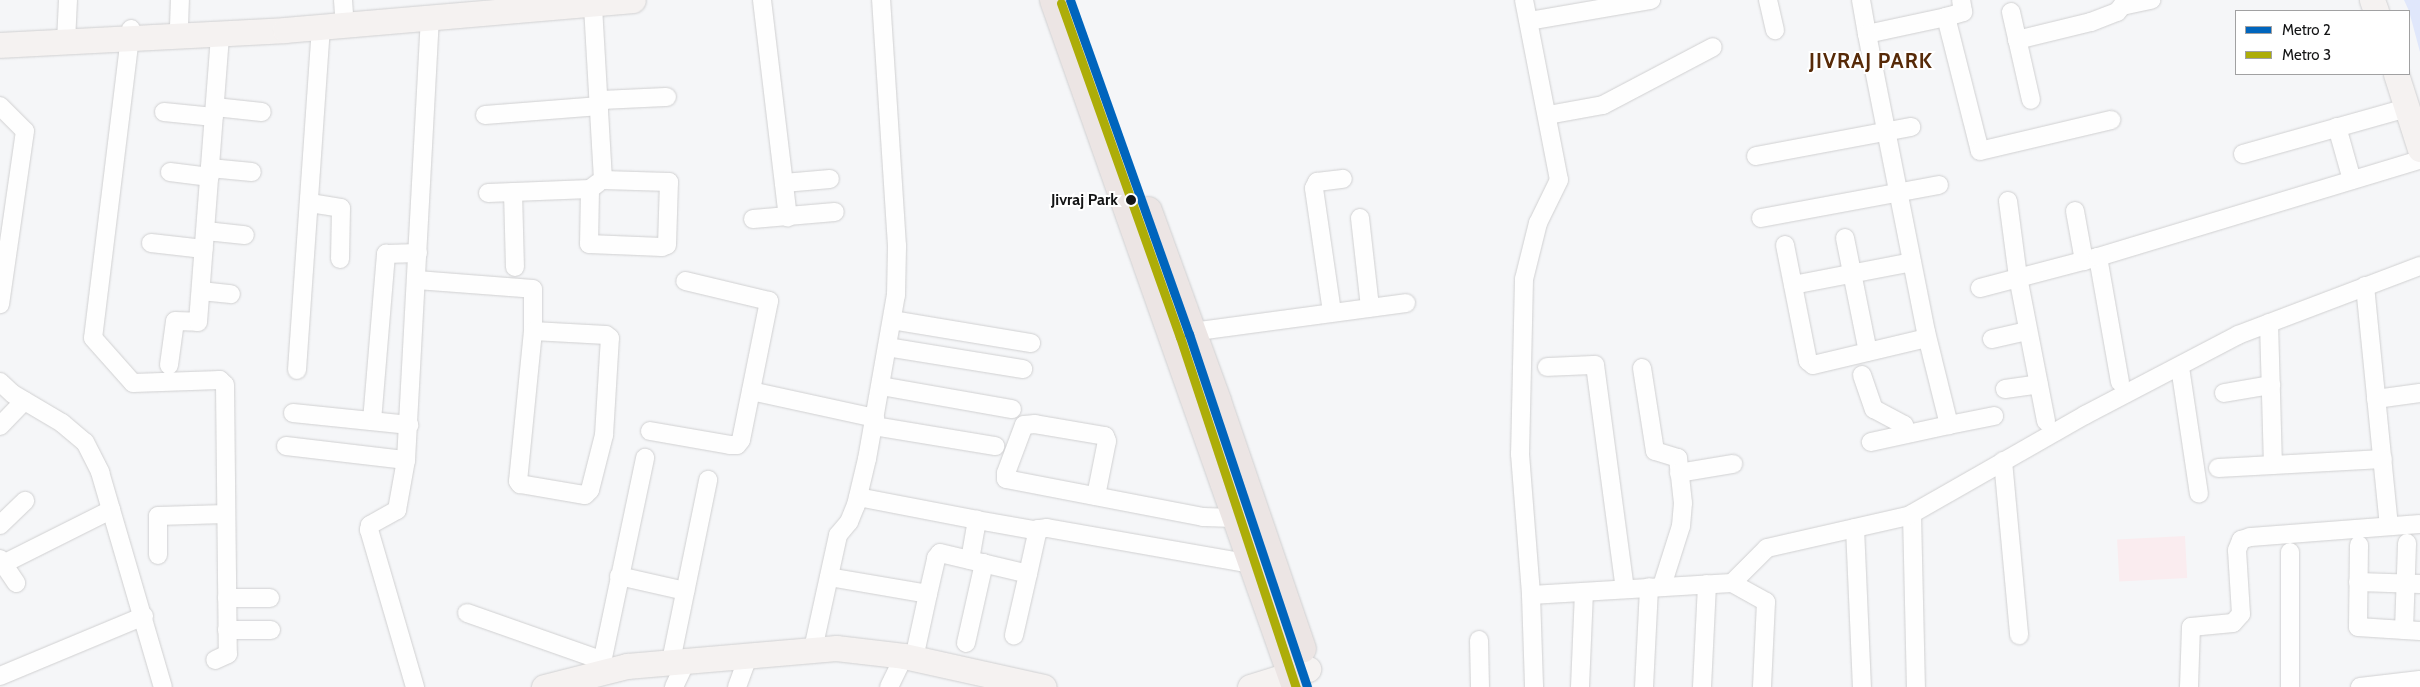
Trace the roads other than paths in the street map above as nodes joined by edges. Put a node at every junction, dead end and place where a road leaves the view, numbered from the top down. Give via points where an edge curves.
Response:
1 (68, 0) edge
2 (180, 0) edge
3 (559, 0) edge
4 (633, 0) edge
5 (762, 0) edge
6 (881, 0) edge
7 (1054, 0) edge
8 (1073, 0) edge
9 (1524, 0) edge
10 (1651, 0) edge
11 (1768, 0) edge
12 (1861, 0) edge
13 (1961, 0) edge
14 (2151, 0) edge
15 (518, 1) edge
16 (452, 4) edge
17 (593, 5) junction
18 (344, 8) edge
19 (2011, 12) dead end
20 (1946, 17) junction
21 (430, 20) junction
22 (1529, 21) junction
23 (179, 26) junction
24 (321, 28) junction
25 (1774, 30) dead end
26 (131, 34) junction
27 (220, 34) junction
28 (1867, 34) junction
29 (0, 36) edge
30 (66, 37) junction
31 (2017, 40) junction
32 (0, 45) edge
33 (1713, 47) dead end
34 (2396, 75) edge
35 (667, 97) dead end
36 (2031, 100) dead end
37 (600, 103) junction
38 (0, 106) edge
39 (2407, 108) junction
40 (164, 112) dead end
41 (215, 112) junction
42 (262, 112) dead end
43 (486, 115) dead end
44 (1548, 115) junction
45 (2111, 120) dead end
46 (2337, 127) junction
47 (1911, 128) dead end
48 (1886, 131) junction
49 (2420, 149) edge
50 (2243, 154) dead end
51 (1756, 156) dead end
52 (2420, 160) edge
53 (170, 172) dead end
54 (210, 172) junction
55 (252, 172) dead end
56 (830, 179) dead end
57 (1343, 179) dead end
58 (2352, 180) junction
59 (784, 183) junction
60 (596, 185) junction
61 (1939, 186) dead end
62 (513, 192) junction
63 (488, 193) dead end
64 (1897, 194) junction
65 (2008, 201) dead end
66 (310, 202) junction
67 (2075, 211) dead end
68 (835, 212) dead end
69 (788, 217) junction
70 (1360, 218) dead end
71 (1761, 218) dead end
72 (753, 219) dead end
73 (206, 231) junction
74 (245, 235) dead end
75 (1845, 238) dead end
76 (151, 243) dead end
77 (1786, 245) dead end
78 (204, 249) junction
79 (418, 253) junction
80 (340, 259) dead end
81 (2091, 259) junction
82 (1912, 262) junction
83 (2420, 266) edge
84 (515, 267) dead end
85 (1853, 273) junction
86 (2018, 277) junction
87 (417, 280) junction
88 (685, 281) dead end
89 (1793, 285) junction
90 (2365, 286) junction
91 (1980, 288) dead end
92 (201, 291) junction
93 (231, 294) dead end
94 (1406, 303) dead end
95 (0, 304) edge
96 (1370, 307) junction
97 (1332, 312) junction
98 (892, 320) junction
99 (2269, 323) junction
100 (533, 330) junction
101 (2028, 331) junction
102 (1192, 332) junction
103 (1927, 338) junction
104 (1992, 339) dead end
105 (1031, 343) dead end
106 (887, 347) junction
107 (1868, 352) junction
108 (169, 364) dead end
109 (1547, 367) dead end
110 (2180, 367) junction
111 (1642, 368) dead end
112 (1024, 369) dead end
113 (296, 370) dead end
114 (1862, 375) dead end
115 (0, 382) edge
116 (2120, 382) dead end
117 (2039, 384) junction
118 (2271, 385) junction
119 (881, 386) junction
120 (2005, 389) dead end
121 (751, 391) junction
122 (2224, 393) dead end
123 (2420, 393) edge
124 (2376, 399) junction
125 (24, 401) junction
126 (1012, 409) dead end
127 (293, 413) dead end
128 (1994, 416) dead end
129 (372, 421) junction
130 (2046, 421) dead end
131 (875, 422) junction
132 (408, 425) junction
133 (1949, 425) junction
134 (0, 426) edge
135 (650, 431) dead end
136 (1906, 433) junction
137 (1871, 442) dead end
138 (286, 446) dead end
139 (995, 446) dead end
140 (645, 458) dead end
141 (2383, 459) junction
142 (406, 460) junction
143 (2002, 461) junction
144 (1732, 464) dead end
145 (2273, 465) junction
146 (2218, 468) dead end
147 (1679, 473) junction
148 (708, 480) dead end
149 (2199, 494) dead end
150 (1096, 496) junction
151 (858, 497) junction
152 (25, 501) dead end
153 (111, 510) junction
154 (226, 514) junction
155 (1912, 514) junction
156 (1235, 518) junction
157 (977, 520) junction
158 (0, 524) edge
159 (2420, 524) edge
160 (2389, 525) junction
161 (1855, 528) junction
162 (1038, 529) junction
163 (2407, 542) dead end
164 (2359, 545) dead end
165 (2290, 552) dead end
166 (158, 555) dead end
167 (2, 562) edge
168 (977, 562) junction
169 (1251, 564) junction
170 (1028, 574) junction
171 (619, 576) junction
172 (829, 577) junction
173 (16, 582) dead end
174 (2358, 582) junction
175 (1732, 583) junction
176 (1708, 584) junction
177 (2413, 584) edge
178 (1656, 587) junction
179 (1626, 589) junction
180 (685, 590) junction
181 (1584, 592) junction
182 (928, 594) junction
183 (1531, 595) junction
184 (227, 598) junction
185 (270, 598) dead end
186 (467, 613) dead end
187 (144, 616) junction
188 (228, 630) junction
189 (271, 630) dead end
190 (2412, 630) edge
191 (2019, 635) dead end
192 (1014, 636) dead end
193 (1479, 640) dead end
194 (966, 643) dead end
195 (813, 649) junction
196 (749, 654) junction
197 (909, 657) junction
198 (215, 660) dead end
199 (679, 660) junction
200 (594, 674) edge
201 (0, 676) edge
202 (1303, 679) edge
203 (2420, 680) edge
204 (1015, 684) edge
205 (163, 687) edge
206 (415, 687) edge
207 (544, 687) edge
208 (674, 687) edge
209 (737, 687) edge
210 (890, 687) edge
211 (1044, 687) edge
212 (1250, 687) edge
213 (1480, 687) edge
214 (1534, 687) edge
215 (1580, 687) edge
216 (1644, 687) edge
217 (1702, 687) edge
218 (1762, 687) edge
219 (1862, 687) edge
220 (1916, 687) edge
221 (2189, 687) edge
222 (2290, 687) edge
223 (2360, 687) edge

1 - 30 street
2 - 23 street
3 - 15 main road
4 - 17 main road
5 - 59 street
6 - 98 street via 898,246
7 - 156 main road
8 - 102 main road
9 - 22 street
10 - 22 street
11 - 25 street
12 - 28 street
13 - 20 street via 1963,12
14 - 31 street via 2122,6 2117,12 2091,22
15 - 16 main road
16 - 18 main road
17 - 21 main road
17 - 37 street
18 - 23 main road
19 - 31 street
20 - 28 street
20 - 45 street via 1980,151
21 - 24 main road
21 - 79 street
22 - 44 street
23 - 26 main road
24 - 27 main road
24 - 66 street
26 - 27 main road
26 - 30 main road
26 - 154 street via 93,338 133,383 223,382
27 - 41 street
28 - 48 street
29 - 30 main road
30 - 32 main road
31 - 36 street
33 - 44 street via 1604,106
34 - 39 main road
35 - 37 street
37 - 43 street
37 - 60 street
38 - 95 street via 25,131
39 - 46 street
39 - 49 main road
40 - 41 street
41 - 42 street
41 - 54 street
44 - 183 street via 1559,180 1538,223 1526,270 1522,329 1520,454
46 - 50 street
46 - 58 street
47 - 48 street
48 - 51 street
48 - 64 street
52 - 58 street
53 - 54 street
54 - 55 street
54 - 73 street
56 - 59 street
57 - 97 street via 1317,182 1314,188
58 - 81 street
59 - 69 street
60 - 60 street via 669,182 667,245 590,244
60 - 62 street
61 - 64 street
62 - 63 street
62 - 84 street
64 - 71 street
64 - 82 street
65 - 86 street
66 - 80 street via 341,208
66 - 113 street
67 - 81 street
68 - 69 street
69 - 72 street
70 - 96 street
73 - 74 street
73 - 78 street
75 - 85 street
76 - 78 street
77 - 89 street
78 - 92 street
79 - 87 street
79 - 129 street via 386,254
81 - 86 street
81 - 116 street
82 - 85 street
82 - 103 street
83 - 90 street
85 - 89 street
85 - 107 street
86 - 91 street
86 - 101 street
87 - 100 street via 533,289 536,293
87 - 132 street
88 - 121 street via 769,300
89 - 107 street via 1808,360 1819,365
90 - 99 street
90 - 124 street
92 - 93 street
92 - 108 street via 198,322 175,322
94 - 96 street
96 - 97 street
97 - 102 street
98 - 105 street
98 - 106 street
99 - 110 street
99 - 118 street
100 - 100 street via 518,481 520,484 585,495 590,490 604,435 610,338 606,335
101 - 104 street
101 - 117 street
102 - 202 main road
103 - 107 street
103 - 133 street
106 - 112 street
106 - 119 street
109 - 179 street via 1595,365
110 - 143 street
110 - 149 street
111 - 147 street via 1655,451 1676,456
114 - 136 street via 1874,409 1904,425
115 - 125 street
117 - 120 street
117 - 130 street
118 - 122 street
118 - 145 street
119 - 126 street
119 - 131 street
121 - 131 street
121 - 135 street via 738,445
123 - 124 street
124 - 141 street
125 - 134 street
125 - 153 street via 62,423 85,442 100,472
127 - 129 street
128 - 133 street
129 - 132 street
131 - 139 street
131 - 151 street
132 - 142 street
133 - 136 street
136 - 137 street
138 - 142 street
140 - 171 street
141 - 145 street
141 - 160 street
142 - 206 street via 397,510 370,525 368,530
143 - 155 street
143 - 191 street
144 - 147 street
145 - 146 street
147 - 178 street via 1683,514
148 - 180 street
150 - 150 street via 1006,479 1024,425 1104,436 1107,441
150 - 156 street via 1203,517
151 - 157 street
151 - 172 street via 849,522 838,535
152 - 158 street
153 - 167 street
153 - 187 street
154 - 166 street via 158,516
154 - 184 street
155 - 161 street
155 - 220 street
156 - 169 main road
157 - 162 street
157 - 168 street
159 - 160 street
160 - 221 street via 2241,540 2237,550 2241,614 2233,623 2191,627
161 - 175 street via 1767,548
161 - 219 street
162 - 169 street
162 - 170 street
163 - 177 street
164 - 174 street
165 - 222 street
167 - 173 street
168 - 170 street
168 - 182 street via 945,554 937,556
168 - 194 street
169 - 202 main road
170 - 192 street
171 - 180 street
171 - 200 street
172 - 182 street
172 - 195 street
174 - 177 street
174 - 190 street via 2358,627
175 - 176 street
175 - 218 street via 1766,602
176 - 178 street
176 - 217 street
177 - 190 street
178 - 179 street
178 - 216 street
179 - 181 street
180 - 199 street
181 - 183 street
181 - 215 street
182 - 197 street
183 - 214 street
184 - 185 street
184 - 188 street
186 - 200 street
187 - 201 street
187 - 205 street
188 - 189 street
188 - 198 street via 228,655
193 - 213 street
195 - 196 main road
195 - 197 main road via 836,648
196 - 199 main road
196 - 209 street
197 - 204 main road
197 - 210 street
199 - 200 main road
199 - 208 street
200 - 207 main road
202 - 212 main road
203 - 223 street
204 - 211 main road

